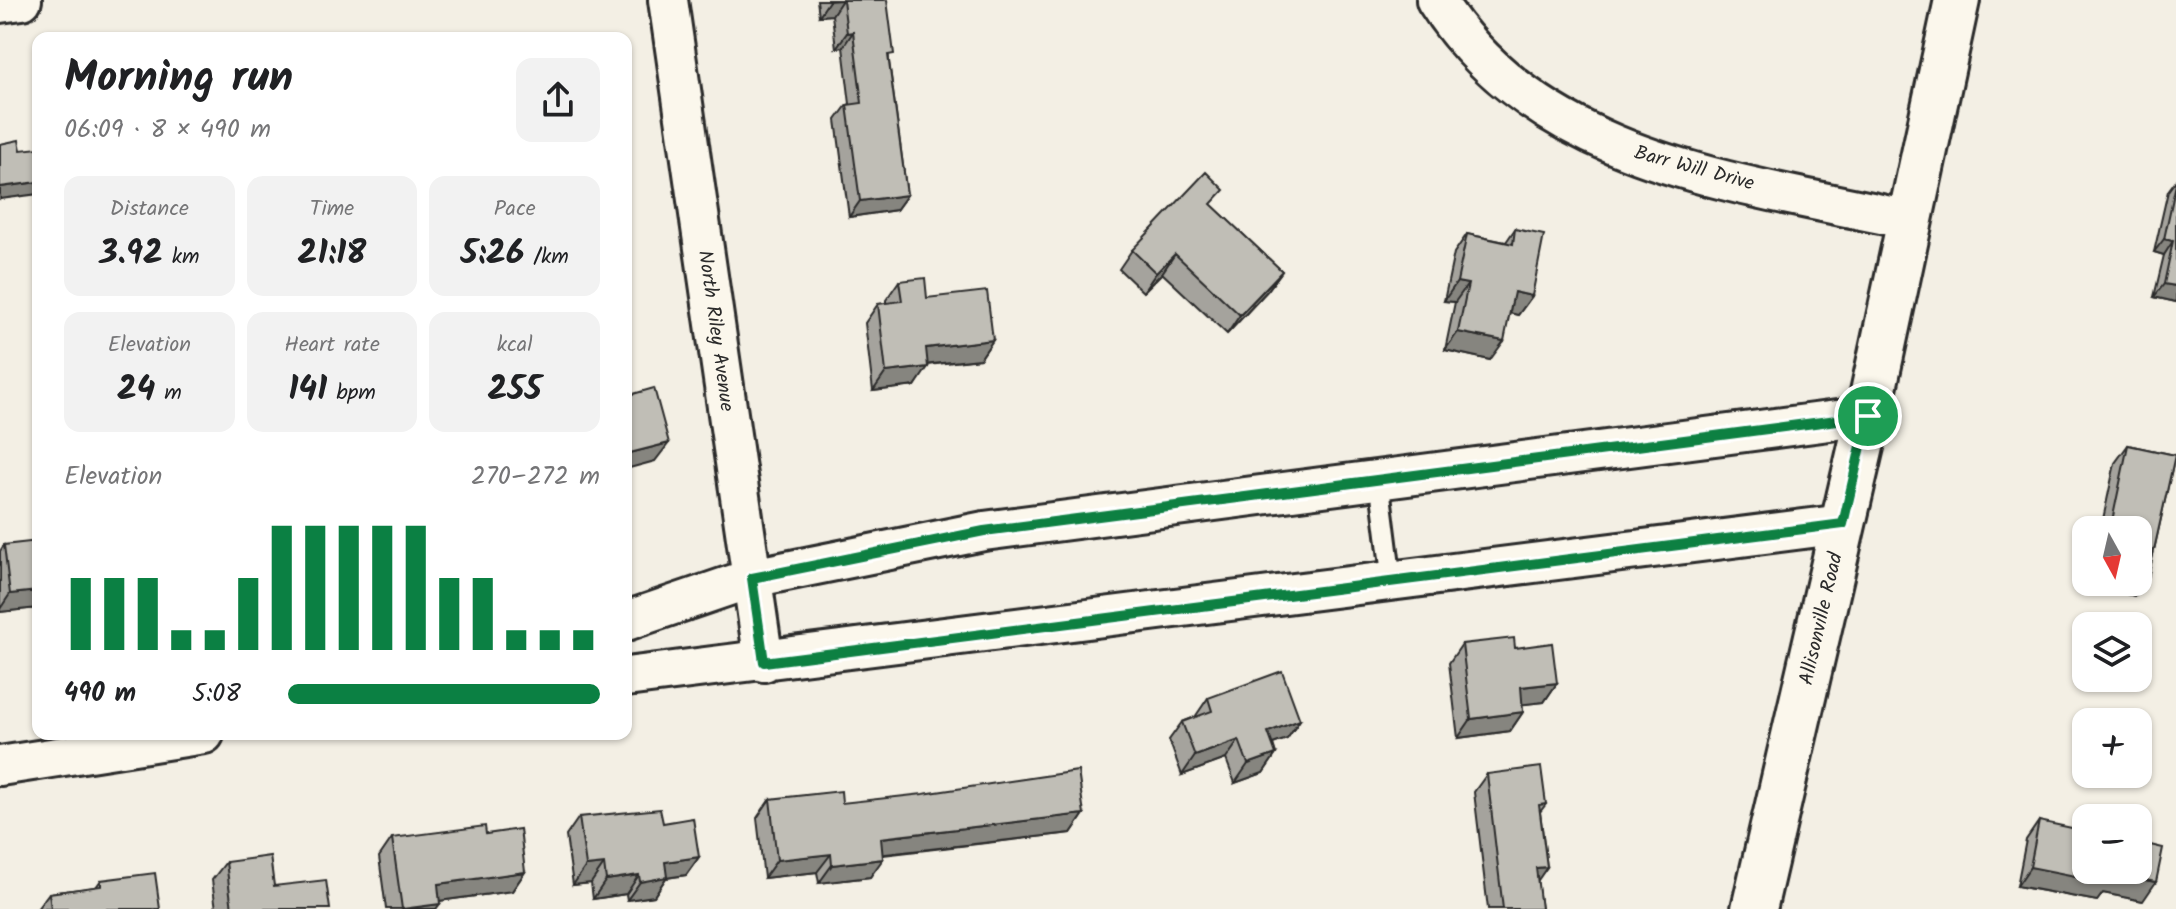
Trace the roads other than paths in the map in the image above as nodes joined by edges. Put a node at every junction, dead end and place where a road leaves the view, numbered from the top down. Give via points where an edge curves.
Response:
1 (22, 0) edge
2 (668, 0) edge
3 (1436, 0) edge
4 (1957, 0) edge
5 (0, 3) edge
6 (1909, 220) junction
7 (1868, 416) junction
8 (1379, 479) junction
9 (1843, 524) junction
10 (752, 578) junction
11 (1392, 582) junction
12 (632, 619) edge
13 (764, 662) junction
14 (632, 676) edge
15 (166, 740) edge
16 (0, 766) edge
17 (1754, 909) edge

1 - 5 street
2 - 10 street, North Riley Avenue
3 - 6 street, Barr Will Drive via 1491,67 1538,106 1591,137 1677,168
4 - 6 main road, Allisonville Road
6 - 7 main road, Allisonville Road
7 - 8 street
7 - 9 main road, Allisonville Road
8 - 10 street via 984,531
8 - 11 lane
9 - 11 street
9 - 17 main road, Allisonville Road
10 - 12 street
10 - 13 street, North Riley Avenue
11 - 13 street
13 - 14 street
15 - 16 street

